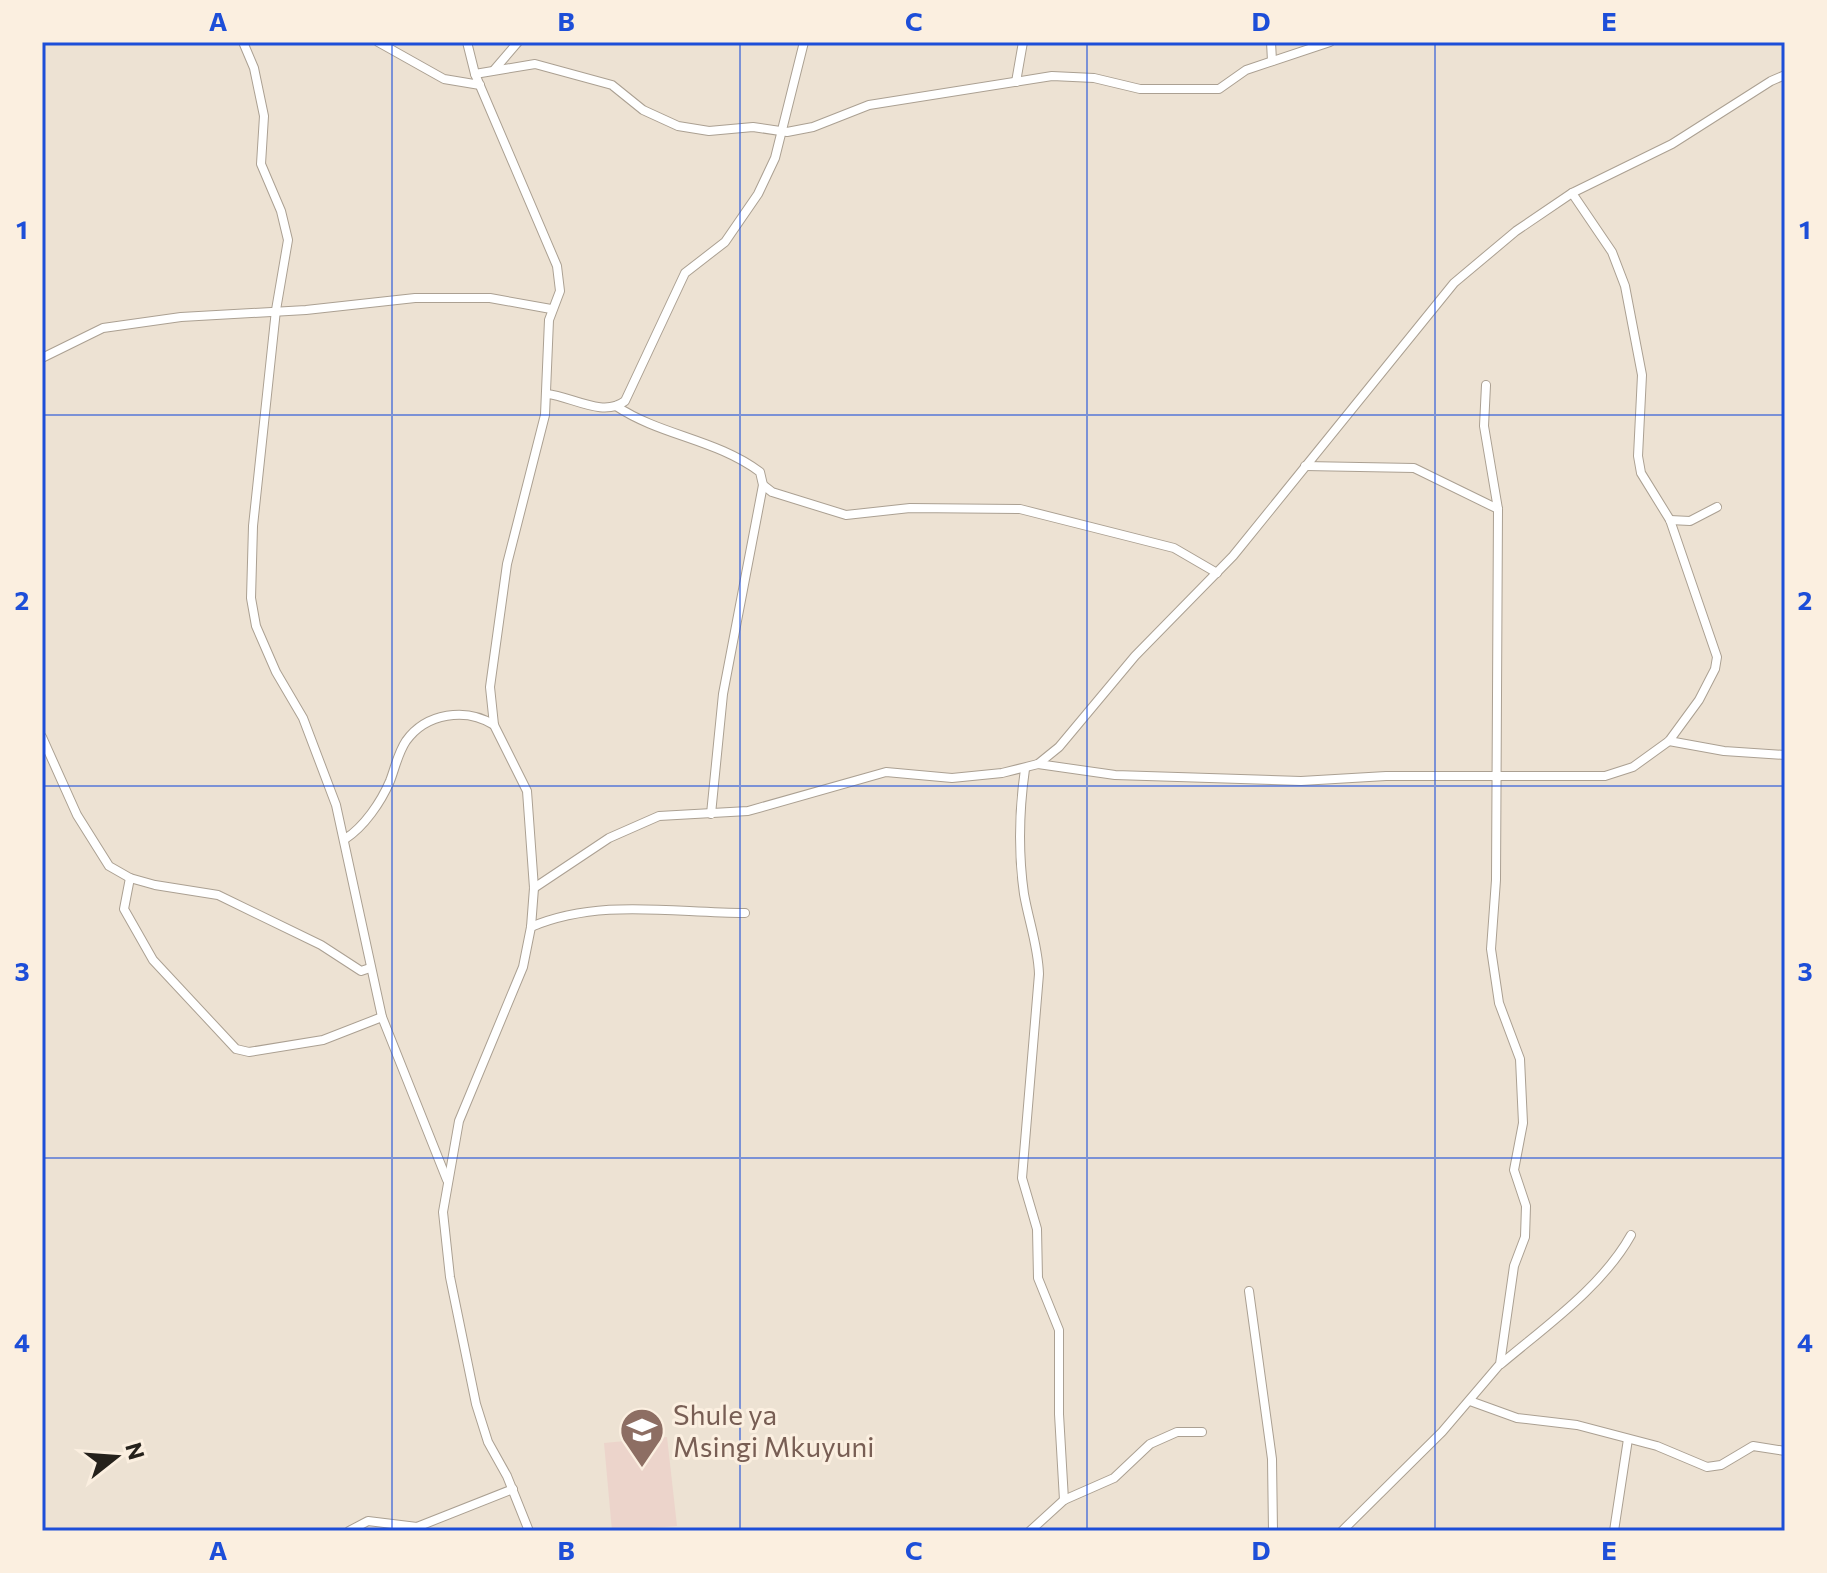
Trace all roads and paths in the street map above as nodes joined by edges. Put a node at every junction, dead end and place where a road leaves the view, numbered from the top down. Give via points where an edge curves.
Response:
1 (243, 42) edge
2 (378, 42) edge
3 (467, 42) edge
4 (518, 42) edge
5 (804, 42) edge
6 (1023, 42) edge
7 (1271, 42) edge
8 (1330, 42) edge
9 (1272, 61) junction
10 (494, 70) junction
11 (475, 74) junction
12 (1785, 75) edge
13 (1016, 82) junction
14 (480, 85) junction
15 (782, 131) junction
16 (1572, 193) junction
17 (551, 309) junction
18 (276, 310) junction
19 (42, 358) edge
20 (1486, 385) dead end
21 (547, 394) junction
22 (616, 406) junction
23 (1305, 466) junction
24 (763, 485) junction
25 (1717, 507) dead end
26 (1498, 509) junction
27 (1670, 520) junction
28 (1217, 573) junction
29 (494, 725) junction
30 (42, 737) edge
31 (1669, 741) junction
32 (1785, 755) edge
33 (1038, 764) junction
34 (1025, 769) junction
35 (1495, 775) junction
36 (711, 814) junction
37 (345, 839) junction
38 (130, 878) junction
39 (534, 888) junction
40 (745, 913) dead end
41 (531, 927) junction
42 (370, 968) junction
43 (382, 1017) junction
44 (447, 1181) junction
45 (1631, 1235) dead end
46 (1249, 1291) dead end
47 (1500, 1364) junction
48 (1470, 1401) junction
49 (1202, 1432) dead end
50 (1628, 1439) junction
51 (1785, 1451) edge
52 (513, 1489) junction
53 (1064, 1500) junction
54 (349, 1531) edge
55 (529, 1531) edge
56 (1030, 1531) edge
57 (1273, 1531) edge
58 (1342, 1531) edge
59 (1614, 1531) edge

1 - 18 street via 264,116 261,164 288,240
2 - 14 street via 444,79
3 - 11 street
4 - 10 street
5 - 15 street
6 - 13 street
7 - 9 street
8 - 9 street
9 - 13 street via 1246,70 1219,89 1140,89 1094,78 1052,76
10 - 11 street
10 - 15 street via 535,64 598,79 621,89 653,116 678,126
11 - 14 street
12 - 16 street via 1672,144
13 - 15 street via 869,105 813,127
14 - 17 street via 557,266 560,291
15 - 22 street via 751,209 725,242 685,273 638,378
16 - 23 street via 1454,283
16 - 27 street via 1606,241 1625,286 1642,375 1641,473
17 - 18 street via 490,298 415,298
17 - 21 street
18 - 19 street via 103,328
18 - 37 street via 253,526 251,598 256,626 309,731
20 - 26 street via 1484,426
21 - 22 street
21 - 29 street via 541,439 507,564 490,695
22 - 24 street via 647,424 725,450 760,472
23 - 26 street via 1414,468
23 - 28 street
24 - 28 street via 846,515 910,508 1020,509 1174,548
24 - 36 street via 723,694
25 - 27 street via 1690,521
26 - 35 street
27 - 31 street via 1717,663
28 - 33 street
29 - 37 street via 471,713 450,714 417,730 405,741 384,793
29 - 39 street via 525,781
30 - 38 street via 94,845 109,866
31 - 32 street
31 - 35 street via 1633,767 1613,774
33 - 34 street
33 - 35 street via 1115,775 1301,781
34 - 36 street via 952,778 886,772 773,805
34 - 53 street via 1021,874 1039,974 1022,1178 1037,1229 1038,1278 1059,1330
35 - 47 street via 1491,949 1499,1003 1520,1059 1523,1123 1514,1170 1526,1214
36 - 39 street via 642,822
37 - 42 street
38 - 42 street via 218,895 332,950 361,971
38 - 43 street via 124,909 153,960 236,1049 249,1052 323,1040
39 - 41 street
40 - 41 street via 603,909
41 - 44 street via 523,967 459,1121
42 - 43 street
43 - 44 street
44 - 52 street via 443,1232 476,1404 488,1442
45 - 47 street via 1574,1302
46 - 57 street via 1272,1459
47 - 48 street
48 - 50 street via 1517,1418 1577,1425
48 - 58 street
49 - 53 street via 1164,1436 1114,1478
50 - 51 street via 1707,1467 1753,1446
50 - 59 street
52 - 54 street via 417,1527 364,1521
52 - 55 street
53 - 56 street

